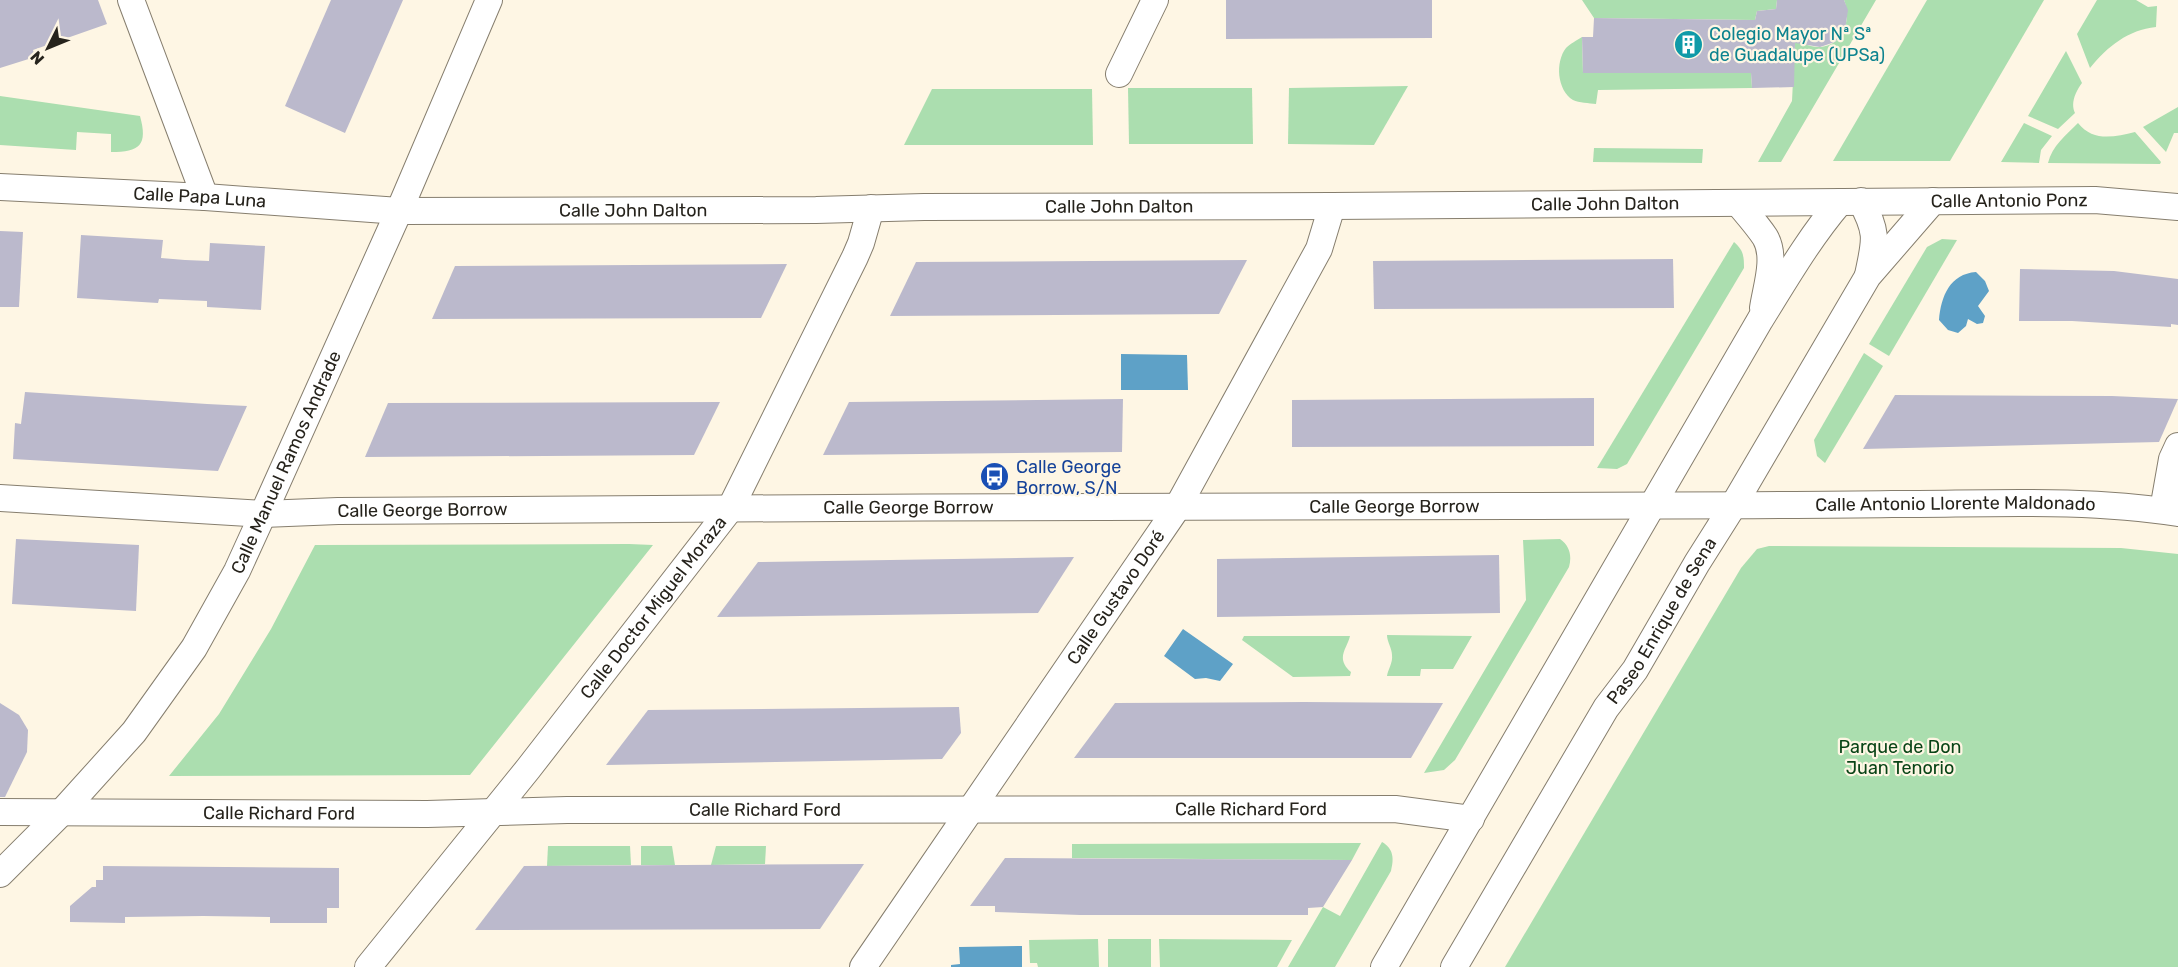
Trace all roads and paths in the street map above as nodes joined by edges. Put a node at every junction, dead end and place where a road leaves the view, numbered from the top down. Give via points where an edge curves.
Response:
1 (131, 0) edge
2 (489, 0) edge
3 (1155, 0) edge
4 (1119, 74) dead end
5 (0, 187) edge
6 (205, 197) junction
7 (1933, 201) junction
8 (1851, 202) junction
9 (1738, 203) junction
10 (1332, 207) junction
11 (2178, 207) edge
12 (871, 208) junction
13 (399, 211) junction
14 (1868, 276) junction
15 (1761, 320) junction
16 (2178, 446) edge
17 (0, 498) edge
18 (1653, 506) junction
19 (1733, 506) junction
20 (730, 508) junction
21 (1177, 508) junction
22 (2170, 512) edge
23 (263, 514) junction
24 (970, 810) junction
25 (0, 812) edge
26 (492, 813) junction
27 (60, 814) junction
28 (1471, 819) junction
29 (0, 874) edge
30 (368, 967) edge
31 (864, 967) edge
32 (1384, 967) edge
33 (1454, 967) edge

1 - 6 street
2 - 13 street, Calle Manuel Ramos Andrade
3 - 4 street
5 - 6 street, Calle Papa Luna
6 - 13 street, Calle Papa Luna
7 - 8 street, Calle Antonio Ponz
7 - 11 street, Calle Antonio Ponz via 2095,200
7 - 14 street, Paseo Enrique de Sena
8 - 9 street, Calle John Dalton
8 - 14 street, Paseo Enrique de Sena via 1872,221 1875,236
8 - 15 street via 1812,239
9 - 10 street, Calle John Dalton
9 - 15 street via 1766,238 1771,258
10 - 12 street, Calle John Dalton
10 - 21 street, Calle Gustavo Doré via 1319,249
12 - 13 street, Calle John Dalton
12 - 20 street, Calle Doctor Miguel Moraza via 855,257
13 - 23 street, Calle Manuel Ramos Andrade
14 - 19 street, Paseo Enrique de Sena
15 - 18 street
16 - 22 street via 2172,459
17 - 23 street, Calle George Borrow
18 - 19 street, Calle George Borrow
18 - 21 street, Calle George Borrow
18 - 28 street
19 - 22 street, Calle Antonio Llorente Maldonado via 2056,503
19 - 33 street, Paseo Enrique de Sena via 1635,670 1606,708
20 - 21 street, Calle George Borrow
20 - 23 street, Calle George Borrow
20 - 26 street, Calle Doctor Miguel Moraza
21 - 24 street, Calle Gustavo Doré
23 - 27 street, Calle Manuel Ramos Andrade via 194,648 134,732
24 - 26 street, Calle Richard Ford
24 - 28 street, Calle Richard Ford via 1395,809
24 - 31 street, Calle Gustavo Doré
25 - 27 street, Calle Richard Ford
26 - 27 street, Calle Richard Ford
26 - 30 street, Calle Doctor Miguel Moraza
27 - 29 street, Calle Manuel Ramos Andrade
28 - 32 street

